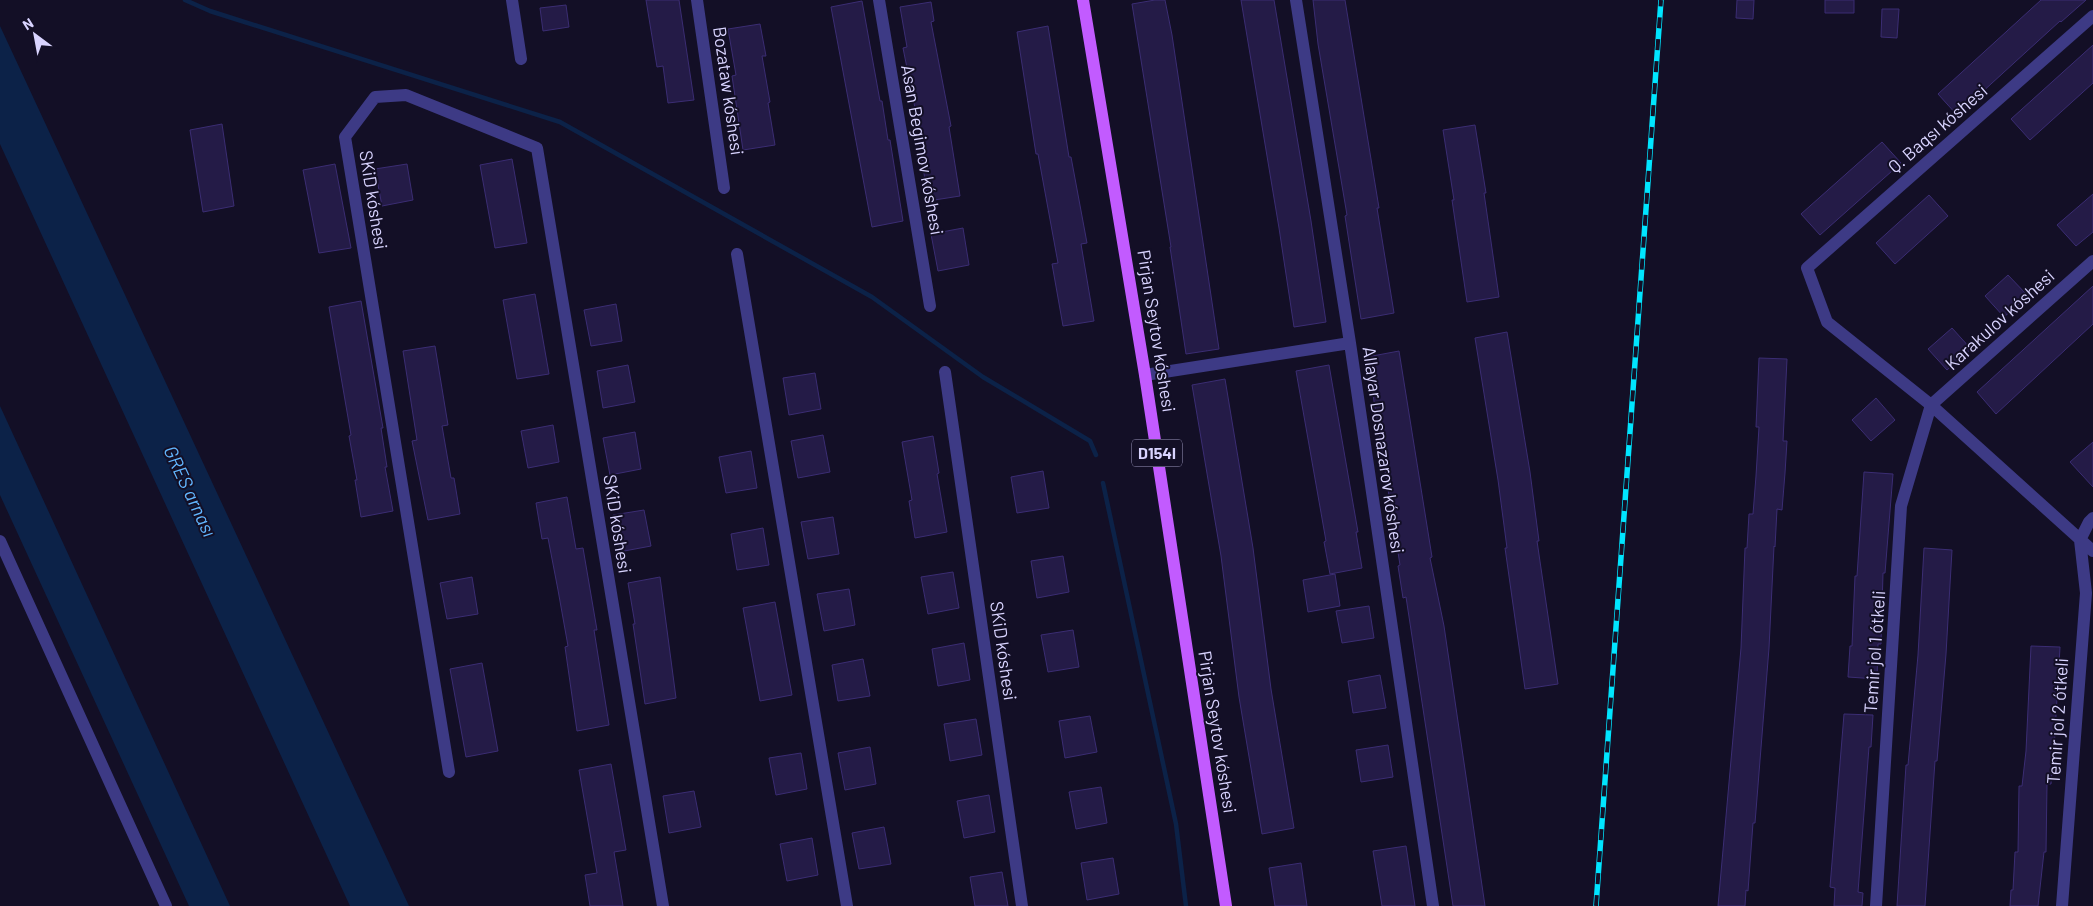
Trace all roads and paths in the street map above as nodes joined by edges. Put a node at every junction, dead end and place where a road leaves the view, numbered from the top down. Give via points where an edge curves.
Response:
1 (512, 0) edge
2 (697, 0) edge
3 (879, 0) edge
4 (1083, 0) edge
5 (1296, 0) edge
6 (2093, 16) edge
7 (520, 59) dead end
8 (724, 188) dead end
9 (737, 254) dead end
10 (2093, 261) edge
11 (930, 306) dead end
12 (1350, 343) junction
13 (945, 372) dead end
14 (1145, 374) junction
15 (1931, 405) junction
16 (2093, 518) edge
17 (2080, 540) junction
18 (0, 541) edge
19 (2093, 551) edge
20 (448, 772) dead end
21 (166, 906) edge
22 (663, 906) edge
23 (847, 906) edge
24 (1022, 906) edge
25 (1226, 906) edge
26 (1433, 906) edge
27 (1876, 906) edge
28 (2062, 906) edge

1 - 7 street
2 - 8 street, Bozataw kóshesi
3 - 11 street, Asan Begimov kóshesi
4 - 14 main road, Pirjan Seytov kóshesi / D154l
5 - 12 street, Allayar Dosnazarov kóshesi
6 - 15 street, Q. Baqsı kóshesi via 1807,268 1827,322
9 - 23 street
10 - 15 street, Karakulov kóshesi
12 - 14 street
12 - 26 street, Allayar Dosnazarov kóshesi
13 - 24 street, SKiD kóshesi
14 - 25 main road, Pirjan Seytov kóshesi / D154l
15 - 17 street
15 - 27 street, Temir jol 1 ótkeli via 1901,506
16 - 17 street
17 - 19 street
17 - 28 street, Temir jol 2 ótkeli via 2086,593
18 - 21 street
20 - 22 street, SKiD kóshesi via 345,137 376,97 406,95 537,148

